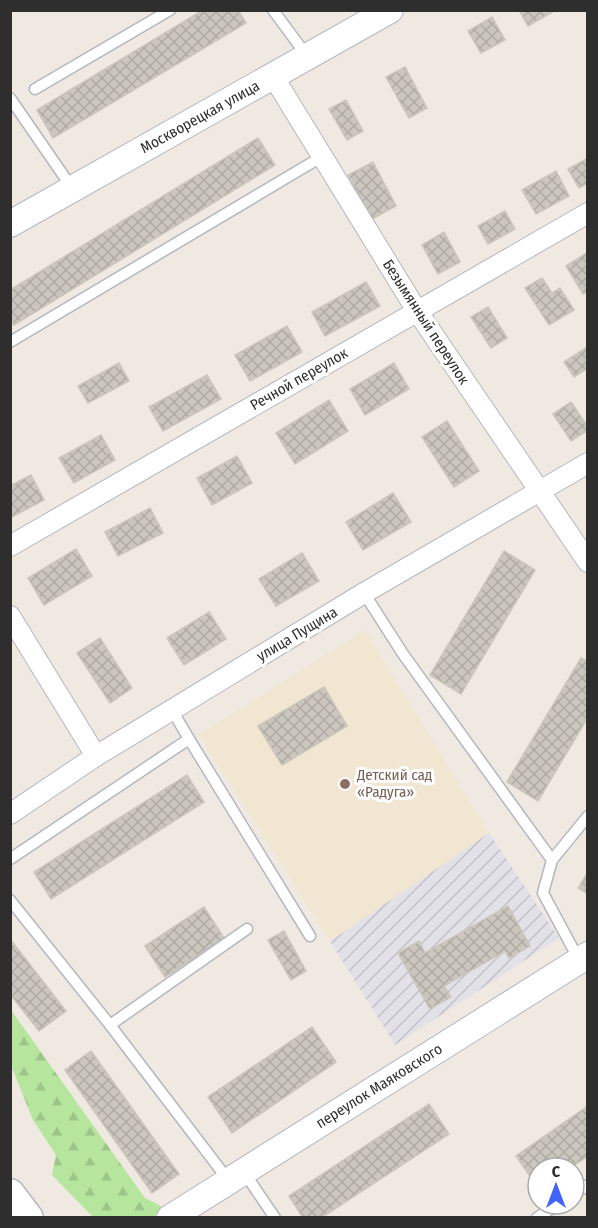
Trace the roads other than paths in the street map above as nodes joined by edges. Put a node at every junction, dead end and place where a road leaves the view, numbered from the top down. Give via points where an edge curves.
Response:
1 (170, 10) edge
2 (273, 10) edge
3 (390, 10) edge
4 (307, 56) junction
5 (273, 76) junction
6 (35, 89) dead end
7 (10, 98) edge
8 (323, 156) junction
9 (72, 188) junction
10 (588, 213) edge
11 (10, 224) edge
12 (417, 312) junction
13 (10, 342) edge
14 (588, 463) edge
15 (540, 491) junction
16 (10, 546) edge
17 (588, 562) edge
18 (364, 593) junction
19 (10, 616) edge
20 (172, 710) junction
21 (189, 740) junction
22 (96, 756) junction
23 (10, 814) edge
24 (588, 816) edge
25 (10, 858) edge
26 (552, 860) junction
27 (10, 900) edge
28 (247, 929) dead end
29 (310, 936) dead end
30 (583, 957) edge
31 (111, 1025) junction
32 (237, 1177) junction
33 (10, 1193) edge
34 (29, 1218) edge
35 (170, 1218) edge
36 (275, 1218) edge

1 - 6 lane
2 - 4 lane
3 - 4 street, Москворецкая улица
4 - 5 street, Москворецкая улица
5 - 8 street, Безымянный переулок
5 - 9 street, Москворецкая улица
7 - 9 lane
8 - 12 street, Безымянный переулок
8 - 13 lane
9 - 11 street, Москворецкая улица
10 - 12 street, Речной переулок
12 - 15 street, Безымянный переулок
12 - 16 street, Речной переулок
14 - 15 street, улица Пущина
15 - 17 street, Безымянный переулок
15 - 18 street, улица Пущина
18 - 20 street, улица Пущина
18 - 26 lane
19 - 22 street
20 - 21 lane
20 - 22 street, улица Пущина
21 - 25 lane
21 - 29 lane
22 - 23 street, улица Пущина
24 - 26 lane
26 - 30 lane via 543,893
27 - 31 lane
28 - 31 lane
30 - 32 street, переулок Маяковского
31 - 32 lane
32 - 35 street, переулок Маяковского
32 - 36 lane
33 - 34 main road

